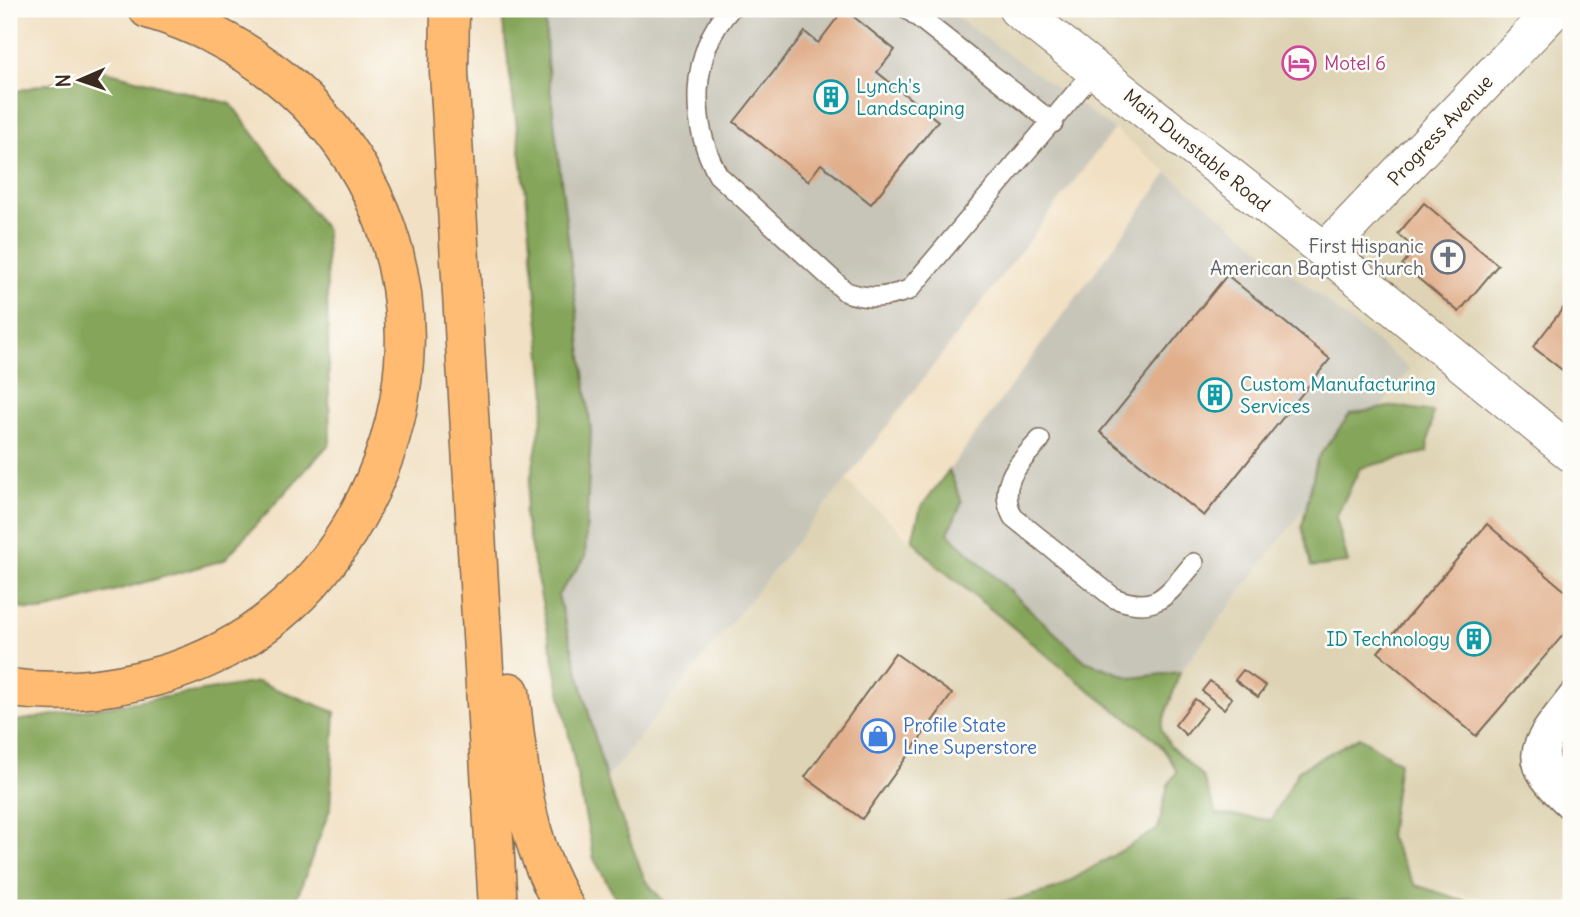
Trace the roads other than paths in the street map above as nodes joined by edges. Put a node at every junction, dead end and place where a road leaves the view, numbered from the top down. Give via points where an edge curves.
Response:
1 (148, 9) edge
2 (450, 9) edge
3 (730, 9) edge
4 (908, 9) edge
5 (1017, 9) edge
6 (1555, 9) edge
7 (1096, 69) junction
8 (1053, 122) junction
9 (456, 178) junction
10 (1325, 251) junction
11 (1040, 440) dead end
12 (1571, 453) edge
13 (1194, 564) dead end
14 (9, 688) edge
15 (1571, 691) edge
16 (1571, 714) edge
17 (1571, 786) edge
18 (1571, 812) edge
19 (498, 908) edge
20 (565, 908) edge

1 - 14 highway via 222,37 267,66 306,99 354,160 378,207 400,284 406,336 400,407 376,478 340,548 307,588 257,630 201,661 136,682 67,692
2 - 9 highway
3 - 8 lane via 708,47 699,80 696,116 705,152 718,175 846,292 867,299 909,290
4 - 8 lane
5 - 7 street, Main Dunstable Road
6 - 10 street, Progress Avenue
7 - 8 lane
7 - 10 street, Main Dunstable Road
9 - 19 highway
9 - 20 highway via 519,777 539,854
10 - 12 street, Main Dunstable Road
11 - 13 lane via 1007,484 1006,503 1013,517 1114,598 1133,606 1163,598
15 - 18 lane via 1536,735 1530,757 1534,774 1545,789
16 - 17 lane via 1548,752 1550,763

